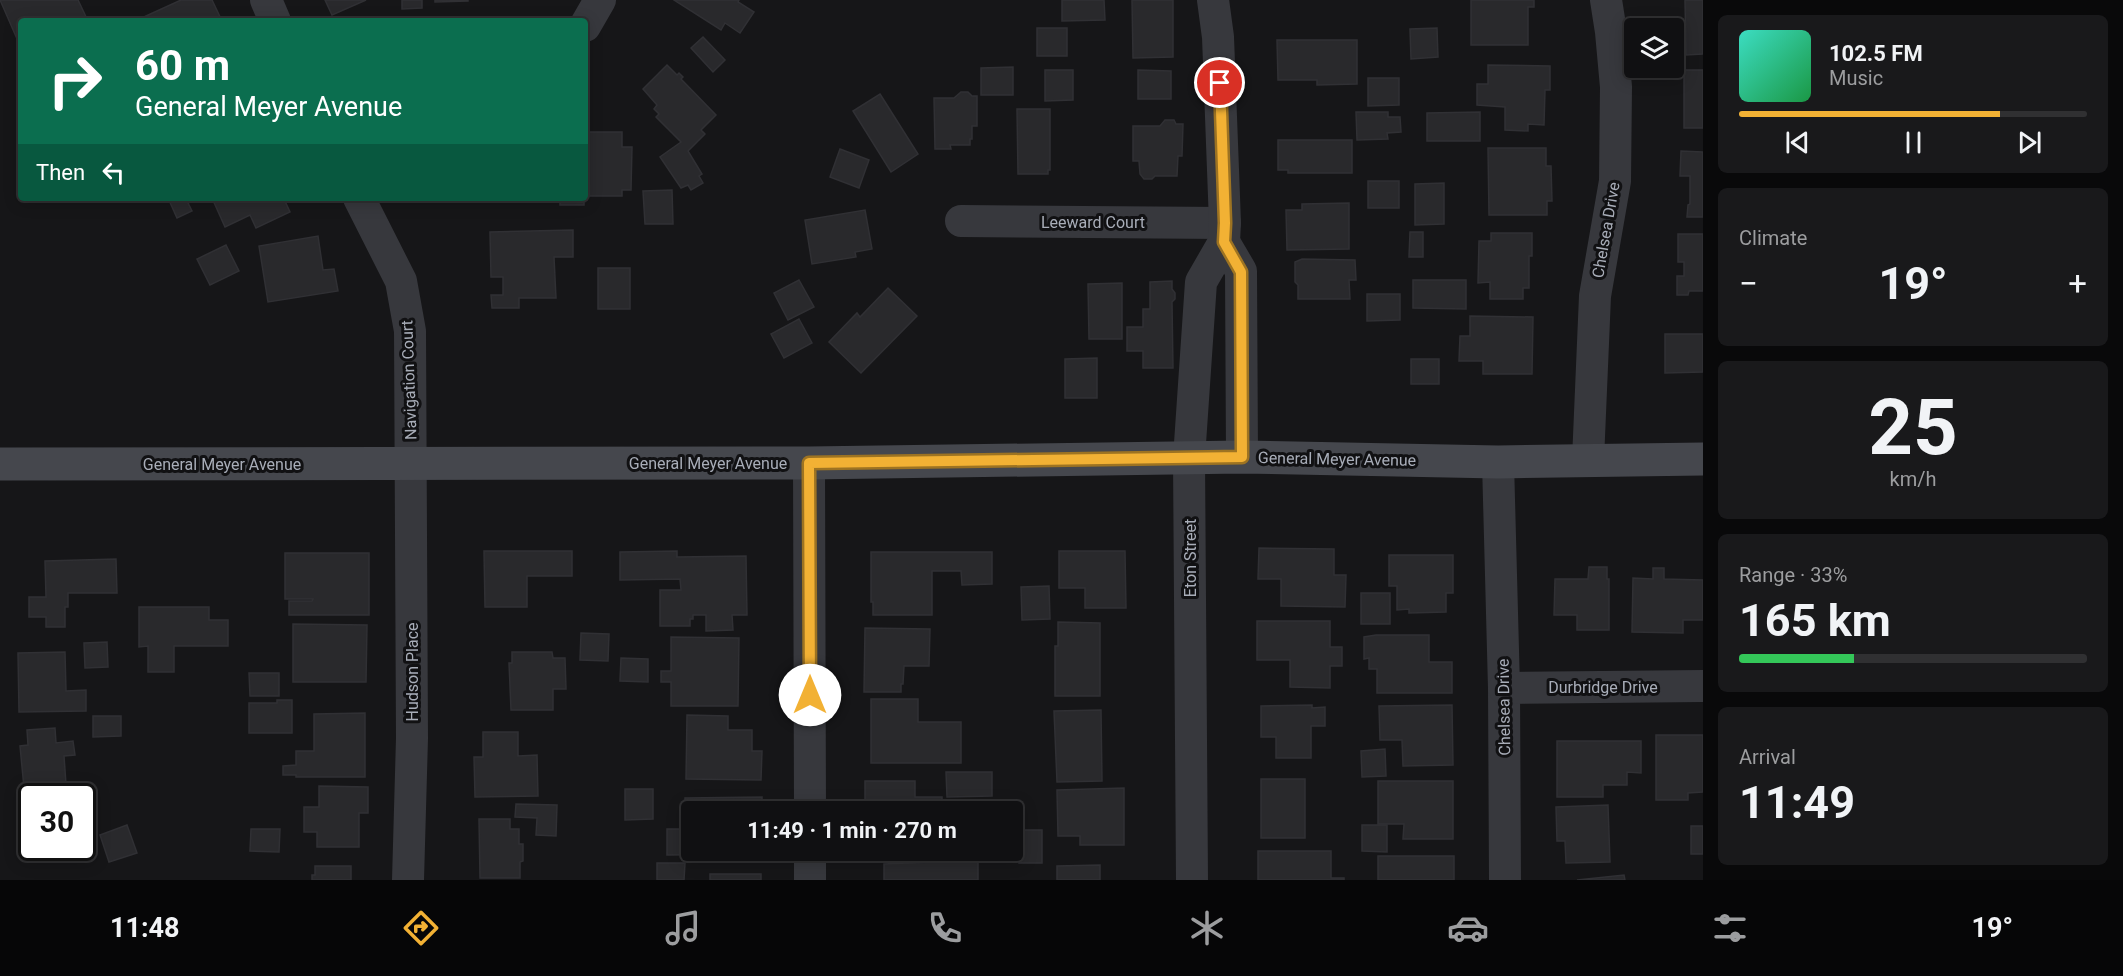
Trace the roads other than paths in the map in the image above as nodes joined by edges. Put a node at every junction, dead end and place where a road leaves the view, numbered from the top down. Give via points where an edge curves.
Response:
1 (266, 0) edge
2 (600, 0) edge
3 (1213, 0) edge
4 (1606, 0) edge
5 (274, 18) edge
6 (588, 21) edge
7 (360, 201) edge
8 (961, 221) dead end
9 (1224, 232) junction
10 (1242, 457) junction
11 (1189, 458) junction
12 (1703, 459) edge
13 (1588, 460) junction
14 (1498, 462) junction
15 (809, 463) junction
16 (0, 464) edge
17 (412, 465) junction
18 (1703, 686) edge
19 (1504, 688) junction
20 (810, 801) edge
21 (810, 861) edge
22 (408, 880) edge
23 (810, 880) edge
24 (1192, 880) edge
25 (1505, 880) edge

1 - 5 street
2 - 6 street
3 - 9 street via 1218,37
4 - 13 street, Chelsea Drive via 1616,87 1616,181 1595,296
7 - 17 street, Navigation Court via 401,280 410,331
8 - 9 street, Leeward Court
9 - 10 street via 1241,272
9 - 11 street, Eton Street via 1201,282
10 - 11 main road, General Meyer Avenue
10 - 14 main road, General Meyer Avenue
11 - 15 main road, General Meyer Avenue
11 - 24 street, Eton Street
12 - 13 main road, General Meyer Avenue
13 - 14 main road, General Meyer Avenue
14 - 19 street, Chelsea Drive
15 - 17 main road, General Meyer Avenue
15 - 20 street
16 - 17 main road, General Meyer Avenue
17 - 22 street, Hudson Place
18 - 19 street, Durbridge Drive
19 - 25 street, Chelsea Drive
21 - 23 street

